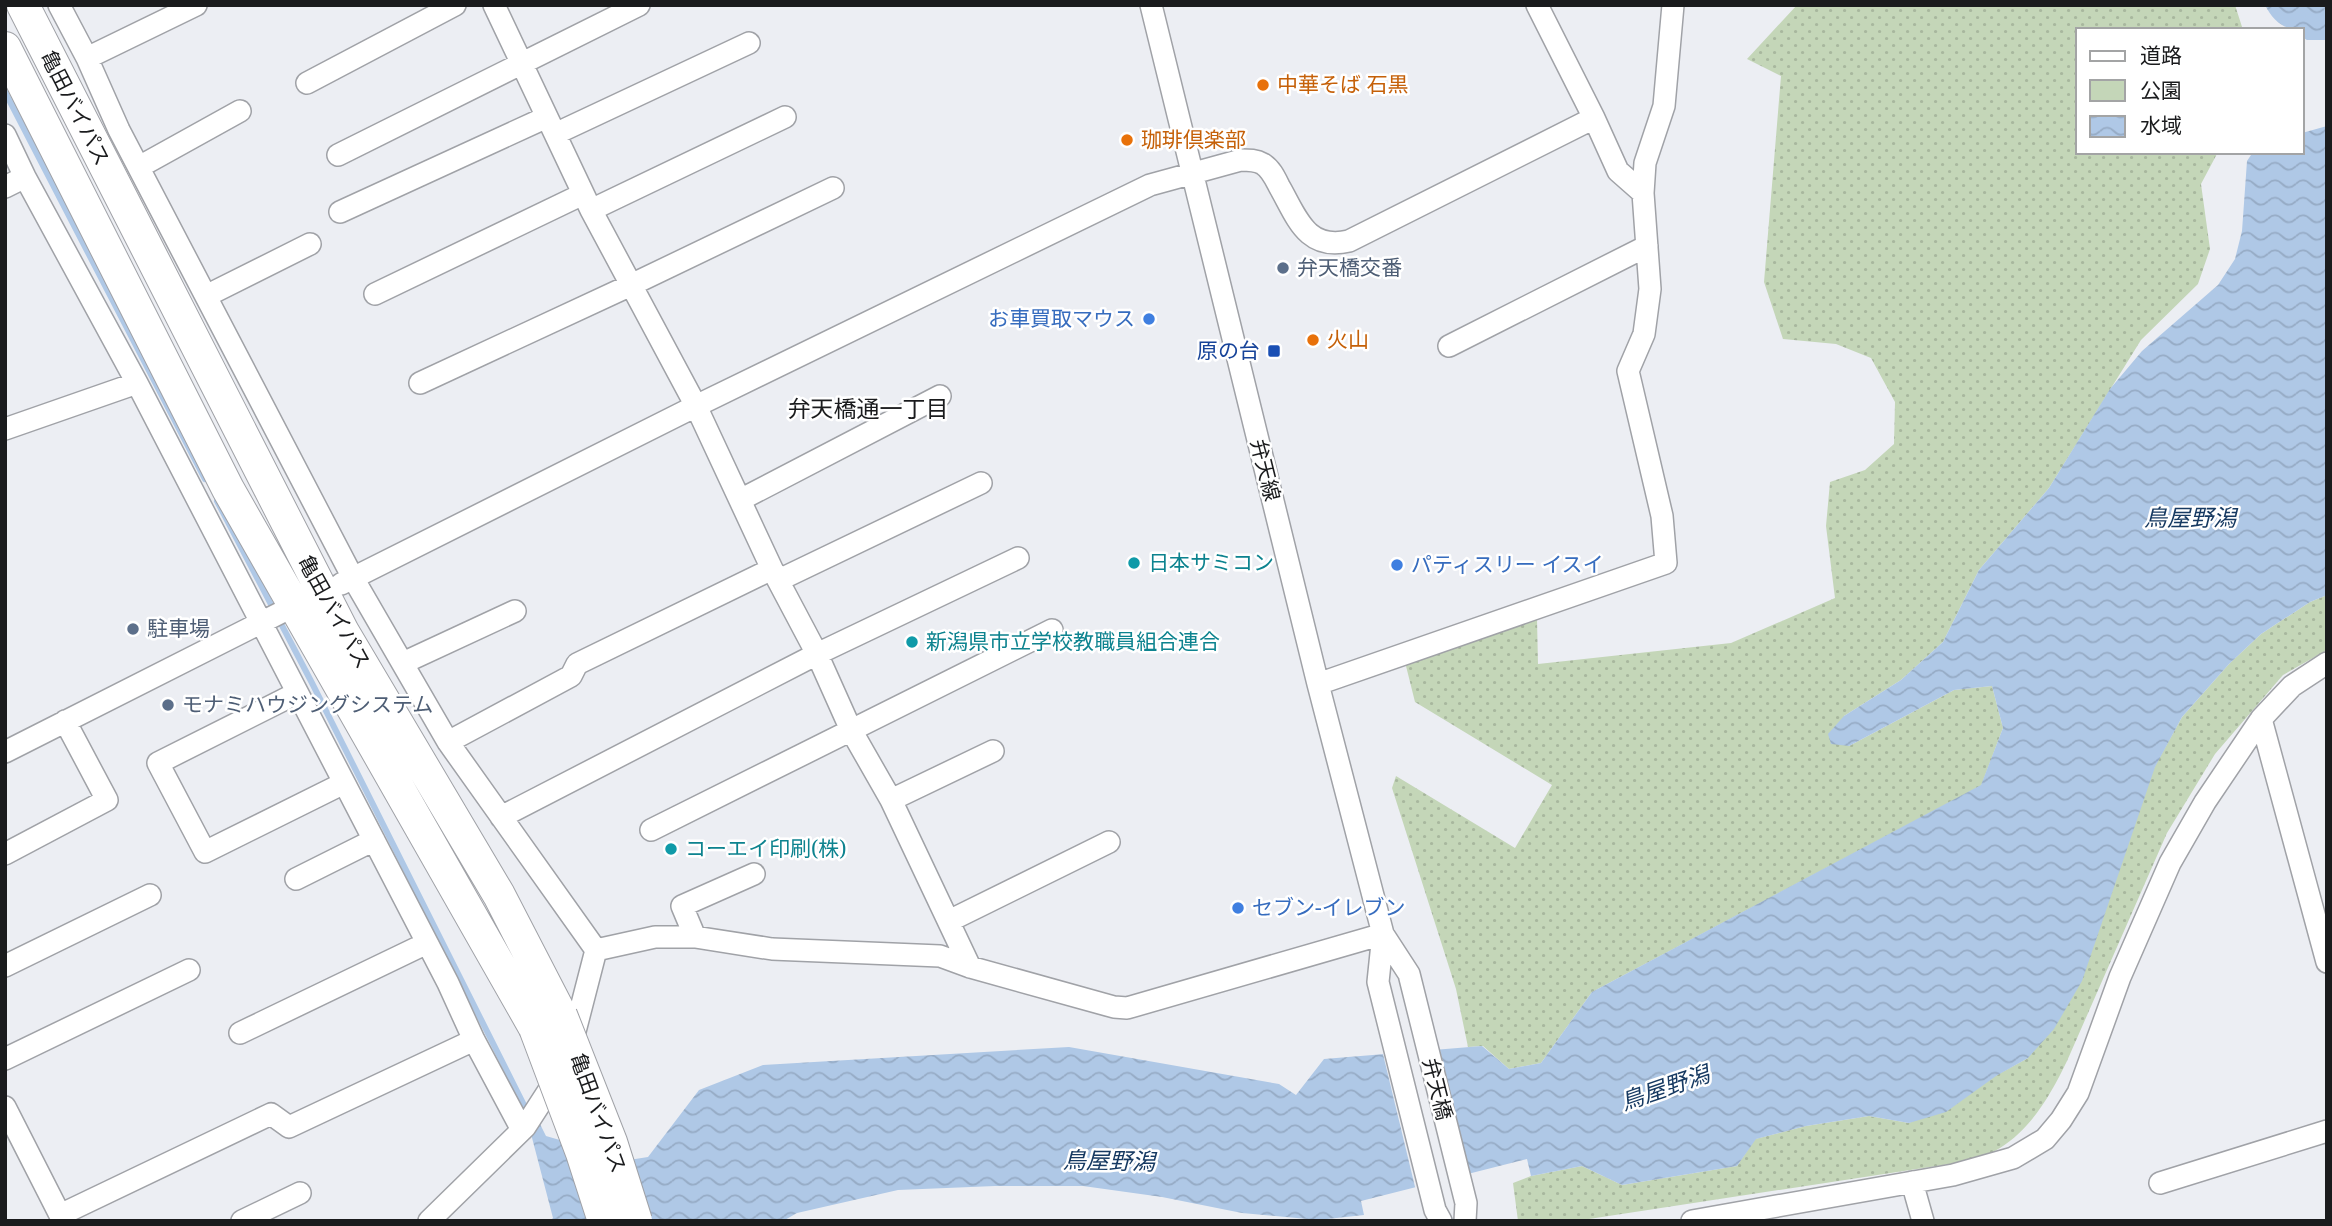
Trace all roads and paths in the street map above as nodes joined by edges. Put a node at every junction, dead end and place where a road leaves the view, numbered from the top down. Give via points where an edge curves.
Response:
1 (23, 5) edge
2 (59, 5) edge
3 (196, 5) edge
4 (455, 5) edge
5 (494, 5) edge
6 (639, 5) edge
7 (1151, 5) edge
8 (1537, 5) edge
9 (1673, 5) edge
10 (749, 43) dead end
11 (5, 48) edge
12 (87, 58) junction
13 (522, 63) junction
14 (307, 83) dead end
15 (240, 111) dead end
16 (785, 117) dead end
17 (1594, 118) junction
18 (551, 125) junction
19 (5, 135) edge
20 (338, 155) dead end
21 (139, 167) junction
22 (1193, 174) junction
23 (25, 177) junction
24 (5, 187) edge
25 (833, 188) dead end
26 (1643, 193) junction
27 (587, 202) junction
28 (340, 212) dead end
29 (310, 244) dead end
30 (1647, 246) junction
31 (631, 285) junction
32 (374, 294) dead end
33 (206, 296) junction
34 (1449, 346) dead end
35 (137, 383) junction
36 (421, 383) dead end
37 (940, 396) dead end
38 (696, 406) junction
39 (5, 429) edge
40 (982, 483) dead end
41 (740, 500) junction
42 (1017, 558) dead end
43 (776, 575) junction
44 (347, 581) junction
45 (515, 611) dead end
46 (270, 618) junction
47 (1052, 630) dead end
48 (817, 653) junction
49 (403, 663) junction
50 (2327, 663) edge
51 (1318, 684) junction
52 (297, 693) junction
53 (2261, 719) junction
54 (65, 721) junction
55 (851, 730) junction
56 (448, 742) junction
57 (984, 751) dead end
58 (5, 752) edge
59 (344, 783) junction
60 (891, 800) junction
61 (501, 817) junction
62 (651, 830) dead end
63 (374, 840) junction
64 (1109, 842) dead end
65 (5, 854) edge
66 (754, 874) dead end
67 (296, 879) dead end
68 (150, 895) dead end
69 (949, 921) junction
70 (1383, 934) junction
71 (695, 937) junction
72 (427, 943) junction
73 (596, 950) junction
74 (2327, 962) edge
75 (5, 966) edge
76 (970, 967) junction
77 (189, 970) dead end
78 (548, 1021) junction
79 (240, 1033) dead end
80 (474, 1041) junction
81 (5, 1059) edge
82 (5, 1107) edge
83 (523, 1128) junction
84 (2327, 1131) edge
85 (1912, 1182) junction
86 (2160, 1183) dead end
87 (300, 1193) dead end
88 (1466, 1212) edge
89 (1438, 1216) edge
90 (62, 1218) edge
91 (242, 1221) edge
92 (429, 1221) edge
93 (604, 1221) edge
94 (636, 1221) edge
95 (1692, 1221) edge
96 (1923, 1221) edge

1 - 78 highway, 亀田バイパス via 343,632 499,895
2 - 12 street
3 - 12 street
4 - 14 street
5 - 13 street
6 - 13 street
7 - 22 street, 弁天線
8 - 17 street
9 - 26 street via 1664,106 1645,163
10 - 18 street
11 - 78 highway, 亀田バイパス via 228,489
12 - 21 street
13 - 18 street
13 - 20 street
15 - 21 street
16 - 27 street
17 - 22 street via 1336,244 1324,243 1303,228 1263,164 1241,160
17 - 26 street via 1618,171
18 - 27 street
18 - 28 street
19 - 23 street
21 - 33 street
22 - 38 street via 1150,185
22 - 51 street, 弁天線
23 - 24 street
23 - 35 street
25 - 31 street
26 - 30 street
27 - 31 street
27 - 32 street
29 - 33 street
30 - 34 street
30 - 51 street via 1650,289 1644,334 1628,371 1662,516 1666,563
31 - 36 street
31 - 38 street
33 - 44 street
35 - 39 street
35 - 46 street
37 - 41 street
38 - 41 street
38 - 44 street
40 - 43 street
41 - 43 street
42 - 48 street
43 - 48 street
43 - 56 street via 577,664 571,676
44 - 49 street
45 - 49 street
46 - 52 street
46 - 54 street
47 - 55 street
48 - 55 street
48 - 61 street
49 - 56 street
50 - 53 street via 2292,686
51 - 70 street, 弁天線
52 - 59 street
52 - 59 street via 158,763 205,852
53 - 74 street
53 - 85 street via 2170,863 2120,977 2078,1093 2061,1120 2045,1139 2013,1158
54 - 58 street
54 - 65 street via 107,800
55 - 60 street
55 - 62 street
56 - 61 street
57 - 60 street
59 - 63 street
60 - 69 street
61 - 73 street
63 - 67 street
63 - 72 street
64 - 69 street
66 - 71 street via 682,906
68 - 75 street
69 - 76 street
70 - 76 street via 1127,1008
70 - 88 street, 弁天橋 via 1409,974
70 - 89 street, 弁天橋 via 1378,982
71 - 73 street via 655,937
71 - 76 street via 772,949 940,956
72 - 79 street
72 - 80 street
73 - 83 street via 568,1060
77 - 81 street
78 - 93 highway, 亀田バイパス, bridge
78 - 94 highway, 亀田バイパス, bridge via 611,1142
80 - 83 street
80 - 90 street via 289,1127 271,1114
82 - 90 street
83 - 92 street
84 - 86 street
85 - 95 street
85 - 96 street
87 - 91 street

